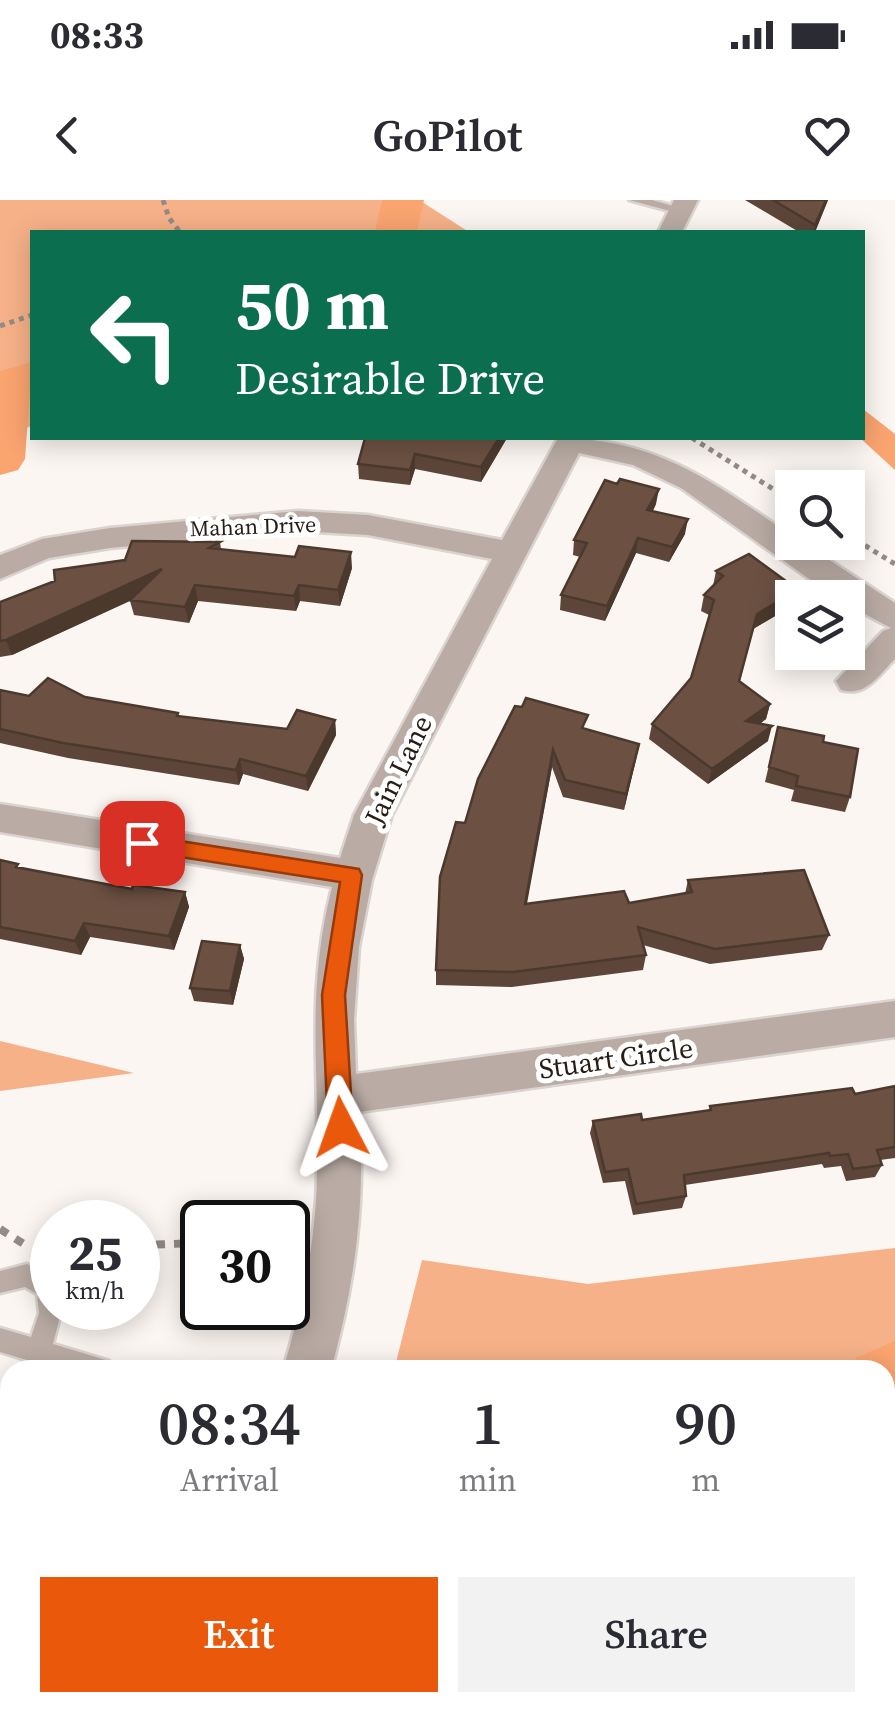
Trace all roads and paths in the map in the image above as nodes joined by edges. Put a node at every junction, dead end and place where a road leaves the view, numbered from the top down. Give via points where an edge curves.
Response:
1 (163, 200) edge
2 (635, 200) edge
3 (679, 214) edge
4 (178, 230) edge
5 (30, 316) edge
6 (0, 326) edge
7 (571, 440) edge
8 (695, 440) edge
9 (775, 490) edge
10 (865, 545) edge
11 (508, 552) junction
12 (895, 564) edge
13 (0, 568) edge
14 (895, 618) edge
15 (895, 639) edge
16 (853, 681) dead end
17 (0, 818) edge
18 (352, 875) junction
19 (895, 1019) edge
20 (338, 1096) junction
21 (0, 1228) edge
22 (30, 1247) edge
23 (0, 1282) edge
24 (0, 1340) edge
25 (38, 1352) junction
26 (66, 1360) edge
27 (310, 1360) edge

1 - 4 path
2 - 3 lane
5 - 6 path
7 - 11 street, Jain Lane
7 - 14 street via 642,458 692,481
8 - 9 path
10 - 12 path
11 - 13 street, Mahan Drive via 368,526 298,521 110,538 42,549
11 - 18 street, Jain Lane via 373,814
15 - 16 street
17 - 18 street
18 - 20 street, Jain Lane via 334,995
19 - 20 street, Stuart Circle
20 - 27 street, Jain Lane via 339,1200 328,1300
21 - 22 path
23 - 25 lane via 27,1275 48,1288 51,1313
24 - 25 lane
25 - 26 lane

